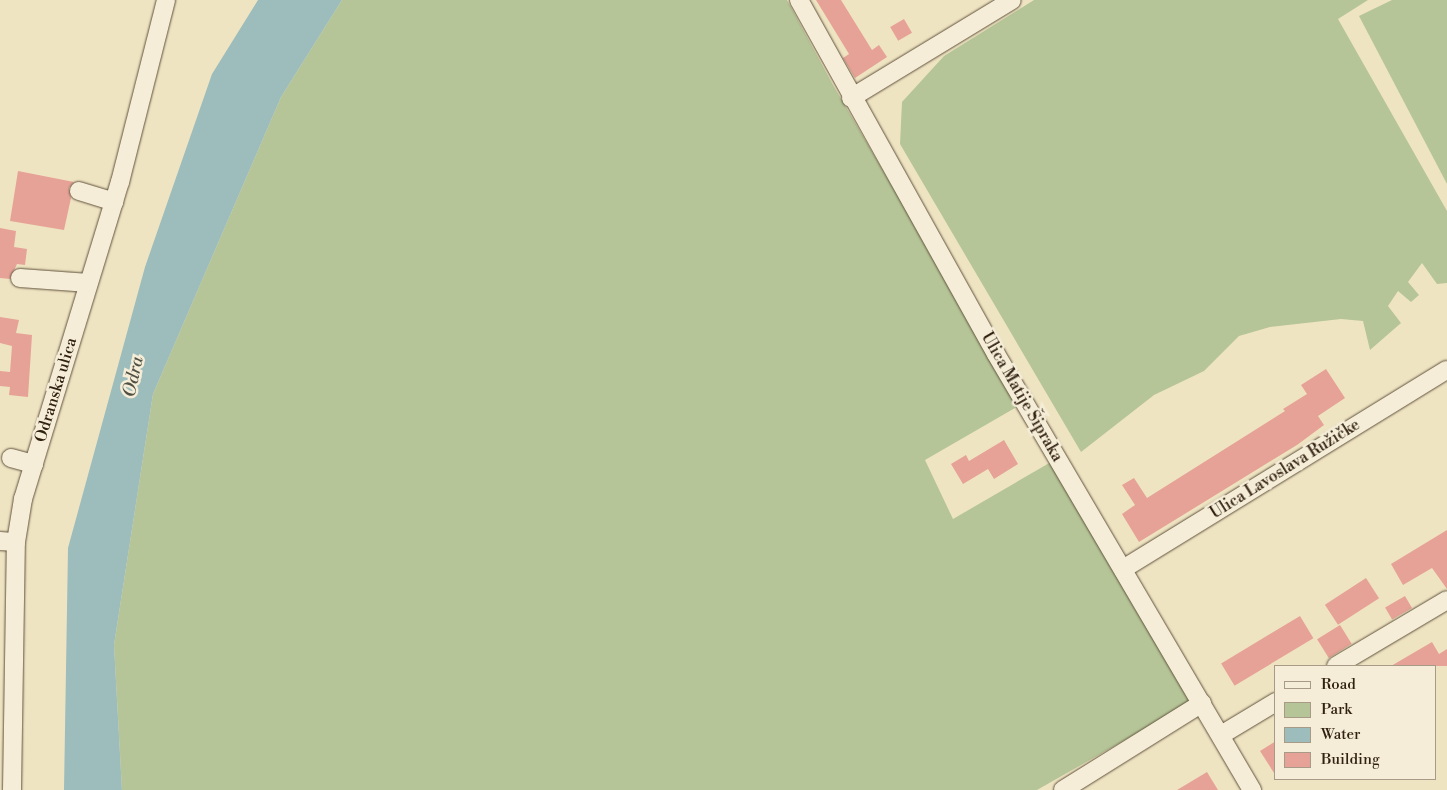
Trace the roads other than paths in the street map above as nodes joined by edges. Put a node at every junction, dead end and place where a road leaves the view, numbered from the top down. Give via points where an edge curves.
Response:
1 (166, 0) edge
2 (799, 0) edge
3 (1012, 0) edge
4 (851, 98) junction
5 (80, 191) dead end
6 (114, 202) junction
7 (20, 278) dead end
8 (89, 283) junction
9 (1447, 370) edge
10 (11, 458) dead end
11 (34, 464) junction
12 (8, 542) edge
13 (1123, 569) junction
14 (1447, 600) edge
15 (1338, 665) edge
16 (1202, 703) junction
17 (1274, 703) edge
18 (1221, 734) junction
19 (12, 790) edge
20 (1063, 790) edge
21 (1252, 790) edge

1 - 6 street, Odranska ulica
2 - 4 street, Ulica Matije Šipraka
3 - 4 street
4 - 13 street, Ulica Matije Šipraka
5 - 6 street
6 - 8 street, Odranska ulica
7 - 8 street
8 - 11 street, Odranska ulica
9 - 13 street, Ulica Lavoslava Ružičke
10 - 11 street
11 - 12 street, Odranska ulica
12 - 19 street, Odranska ulica
13 - 16 street, Ulica Matije Šipraka
14 - 15 street
16 - 18 street, Ulica Matije Šipraka
16 - 20 street
17 - 18 street
18 - 21 street, Ulica Matije Šipraka

